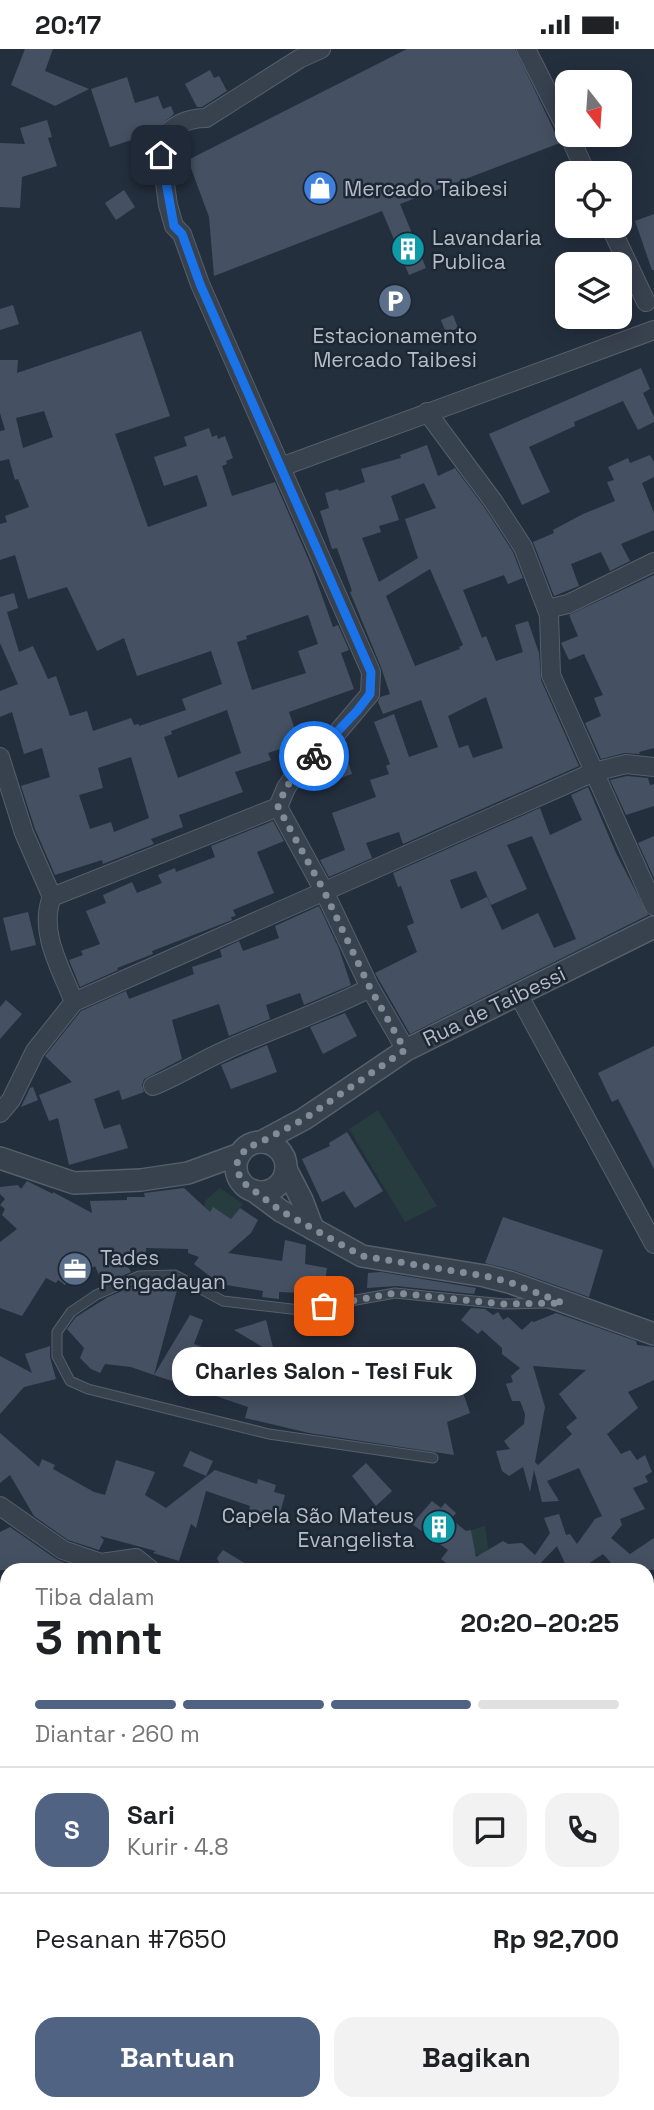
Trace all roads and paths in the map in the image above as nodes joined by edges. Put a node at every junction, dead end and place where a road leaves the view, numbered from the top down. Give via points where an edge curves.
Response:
1 (321, 49) edge
2 (526, 49) edge
3 (555, 106) edge
4 (616, 238) edge
5 (650, 300) edge
6 (654, 322) edge
7 (654, 330) edge
8 (427, 412) junction
9 (281, 467) junction
10 (654, 562) edge
11 (547, 609) junction
12 (0, 757) edge
13 (654, 767) edge
14 (594, 772) junction
15 (6, 796) edge
16 (278, 807) junction
17 (324, 891) junction
18 (52, 897) junction
19 (654, 906) edge
20 (654, 927) edge
21 (370, 988) junction
22 (518, 994) junction
23 (74, 1002) junction
24 (405, 1050) junction
25 (153, 1086) dead end
26 (0, 1113) edge
27 (304, 1119) junction
28 (261, 1142) junction
29 (240, 1154) junction
30 (0, 1159) edge
31 (286, 1165) junction
32 (188, 1173) junction
33 (247, 1185) junction
34 (313, 1229) junction
35 (654, 1244) edge
36 (563, 1303) junction
37 (654, 1334) edge
38 (433, 1458) dead end
39 (0, 1506) edge
40 (101, 1563) edge
41 (101, 1563) edge
42 (142, 1563) edge

1 - 9 street via 206,118 190,118 159,140 174,226 182,234
2 - 3 street
4 - 5 street
5 - 6 street
7 - 8 street
8 - 9 street
8 - 11 street via 523,547
9 - 16 street via 371,672 370,694 300,768
10 - 11 street via 568,604
11 - 14 street via 551,675
12 - 15 street
13 - 14 street via 626,764
14 - 17 street
14 - 19 street
15 - 18 street
16 - 17 street
16 - 18 street
17 - 21 street
17 - 23 street
18 - 23 street via 46,911 47,930
20 - 22 street, Rua de Taibessi
21 - 24 street
21 - 25 street
22 - 24 street, Rua de Taibessi
22 - 35 street
23 - 26 street via 35,1051
24 - 27 street, Rua de Taibessi
27 - 28 street, Rua de Taibessi
27 - 31 street
28 - 29 street
28 - 31 street via 277,1147
29 - 32 street
29 - 33 street via 237,1172
30 - 32 street via 74,1183
31 - 33 street via 284,1178 271,1190
31 - 34 street
32 - 33 street
33 - 34 street
34 - 36 street via 362,1256 485,1276
36 - 37 street
36 - 38 lane via 504,1304 395,1293 300,1310 223,1301 175,1275 139,1276 71,1312 57,1332 57,1356 70,1381 88,1389 269,1434
39 - 41 street via 63,1550
40 - 42 street via 136,1558

